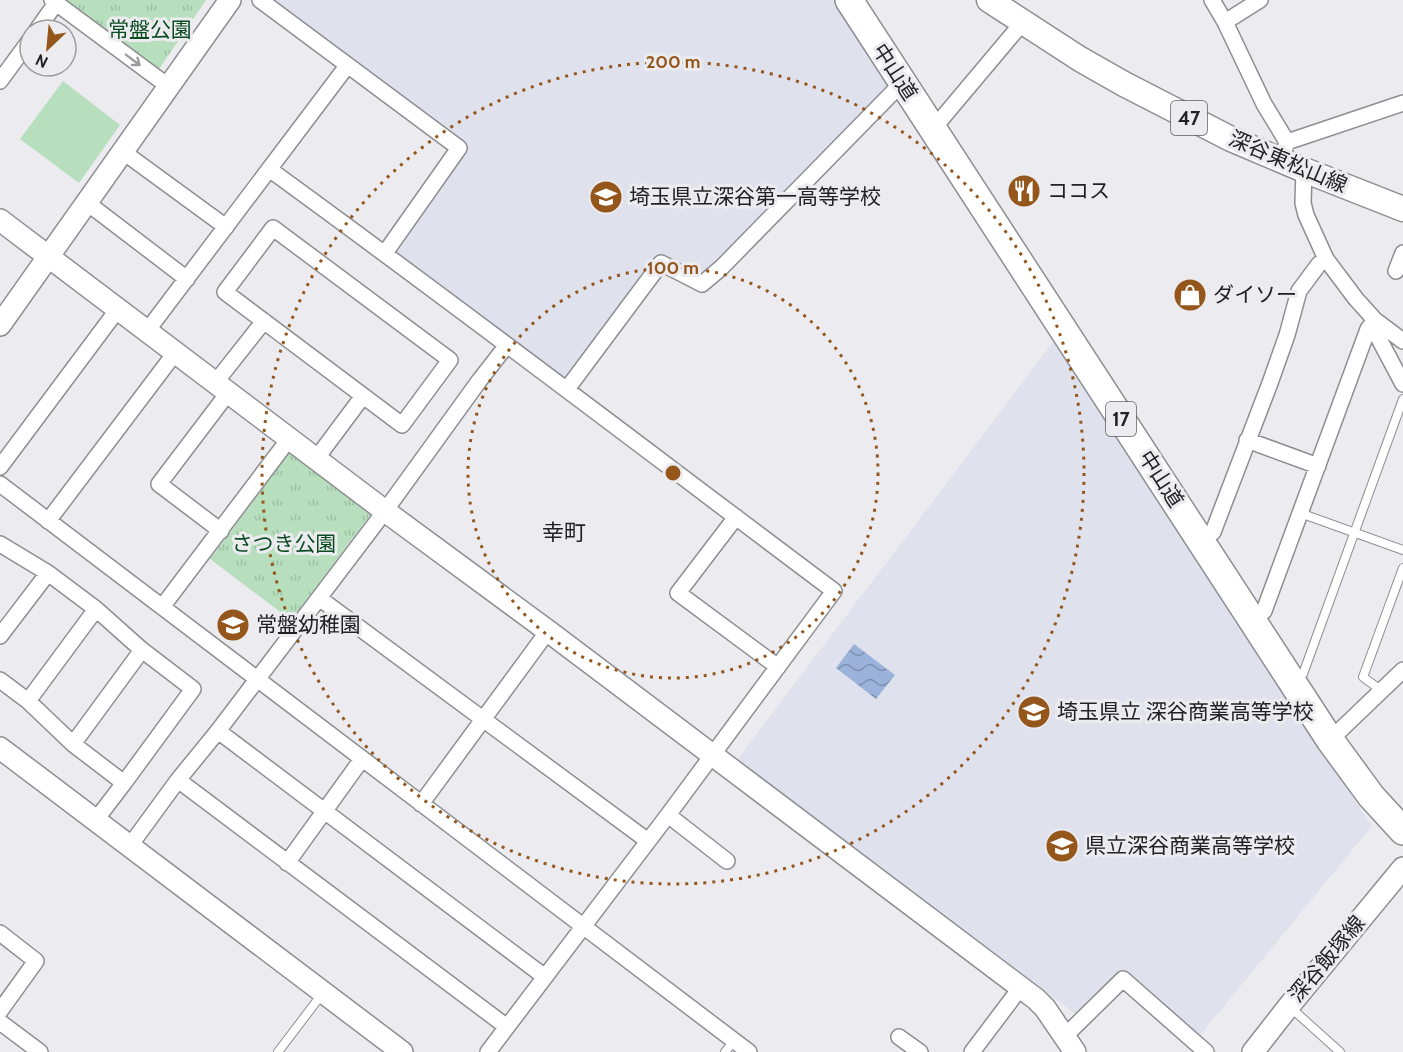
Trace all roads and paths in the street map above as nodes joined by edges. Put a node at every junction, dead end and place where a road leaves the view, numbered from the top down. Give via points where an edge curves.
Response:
1 (230, 0) edge
2 (260, 0) edge
3 (849, 0) edge
4 (989, 0) edge
5 (1212, 0) edge
6 (1260, 0) edge
7 (54, 2) edge
8 (44, 18) edge
9 (1023, 22) junction
10 (1225, 22) junction
11 (18, 56) edge
12 (347, 66) junction
13 (0, 81) edge
14 (902, 83) junction
15 (168, 86) junction
16 (1403, 104) edge
17 (933, 129) junction
18 (122, 151) junction
19 (1284, 151) junction
20 (269, 170) junction
21 (1304, 170) junction
22 (86, 202) junction
23 (1403, 209) edge
24 (0, 220) edge
25 (226, 226) junction
26 (385, 253) junction
27 (1403, 253) edge
28 (48, 257) junction
29 (1326, 259) junction
30 (1396, 271) dead end
31 (186, 279) junction
32 (118, 309) junction
33 (1375, 320) junction
34 (264, 321) junction
35 (0, 325) edge
36 (147, 331) junction
37 (1403, 341) edge
38 (507, 345) junction
39 (175, 353) junction
40 (1403, 384) edge
41 (222, 388) junction
42 (567, 389) junction
43 (363, 396) junction
44 (1403, 399) edge
45 (289, 439) junction
46 (1247, 440) junction
47 (316, 459) junction
48 (1318, 466) junction
49 (0, 467) edge
50 (0, 484) edge
51 (385, 511) junction
52 (1300, 513) junction
53 (736, 517) junction
54 (48, 521) junction
55 (221, 531) junction
56 (1354, 533) junction
57 (1200, 540) junction
58 (0, 544) edge
59 (1403, 550) edge
60 (1403, 568) edge
61 (48, 573) junction
62 (319, 598) junction
63 (162, 607) junction
64 (96, 609) junction
65 (1252, 620) junction
66 (548, 631) junction
67 (0, 636) edge
68 (142, 650) junction
69 (778, 667) junction
70 (1403, 670) edge
71 (257, 679) junction
72 (0, 680) edge
73 (1293, 683) junction
74 (1382, 691) junction
75 (28, 701) junction
76 (483, 720) junction
77 (218, 731) junction
78 (1330, 740) junction
79 (73, 744) junction
80 (0, 748) edge
81 (712, 755) junction
82 (362, 759) junction
83 (178, 780) junction
84 (124, 783) junction
85 (422, 804) junction
86 (325, 811) junction
87 (668, 815) junction
88 (94, 821) junction
89 (1403, 831) edge
90 (648, 841) junction
91 (129, 847) junction
92 (727, 861) dead end
93 (287, 863) junction
94 (1403, 868) edge
95 (582, 927) junction
96 (0, 933) edge
97 (545, 977) junction
98 (1021, 987) junction
99 (322, 993) junction
100 (1289, 1006) junction
101 (0, 1011) edge
102 (0, 1022) edge
103 (507, 1027) junction
104 (899, 1037) dead end
105 (1070, 1044) edge
106 (730, 1046) edge
107 (40, 1052) edge
108 (278, 1052) edge
109 (402, 1052) edge
110 (488, 1052) edge
111 (749, 1052) edge
112 (920, 1052) edge
113 (972, 1052) edge
114 (1206, 1052) edge
115 (1253, 1052) edge
116 (1340, 1052) edge

1 - 15 street
2 - 12 street
3 - 14 highway, 中山道 / 17
4 - 9 main road, 深谷東松山線 / 47
5 - 10 street
6 - 10 street
7 - 8 street
7 -> 15 street
9 - 17 street
9 - 19 main road, 深谷東松山線 / 47 via 1124,84 1237,141
10 - 19 street
11 - 13 street
12 - 20 street
12 - 26 street via 459,148
14 - 17 highway, 中山道 / 17
14 - 42 street via 702,284 662,263
15 - 18 street
16 - 19 street
17 - 57 highway, 中山道 / 17
18 - 22 street
18 - 25 street
19 - 21 main road, 深谷東松山線 / 47
20 - 25 street
20 - 26 street
21 - 23 main road, 深谷東松山線 / 47
21 - 29 street via 1303,203
22 - 28 street
22 - 31 street
24 - 28 street
25 - 31 street
26 - 38 street
27 - 30 street
28 - 32 street
28 - 35 street
29 - 33 street
29 - 46 street via 1299,291 1287,335
31 - 36 street
32 - 36 street
32 - 49 street
33 - 37 street
33 - 40 street via 1378,337
33 - 48 street via 1368,329
34 - 41 street
34 - 43 street
34 - 43 street via 225,292 273,228 450,360 402,425
36 - 39 street
38 - 42 street
38 - 51 street
39 - 41 street
39 - 54 street
41 - 45 street
41 - 55 street via 159,484
42 - 53 street
43 - 47 street
44 - 56 lane
45 - 47 street
45 - 55 street
46 - 48 street
46 - 57 street via 1212,532
47 - 51 street
48 - 52 street
50 - 54 street
51 - 62 street
51 - 66 street
52 - 56 lane
52 - 65 street via 1264,612
53 - 69 street via 834,591
53 - 69 street via 678,593
54 - 63 street
55 - 63 street
56 - 59 lane
56 - 73 lane via 1303,674
57 - 65 highway, 中山道 / 17
58 - 61 street
60 - 74 lane via 1363,677
61 - 64 street
61 - 67 street
62 - 71 street
62 - 76 street
63 - 71 street
64 - 68 street
64 - 75 street
65 - 73 highway, 中山道 / 17
66 - 76 street
66 - 81 street
68 - 79 street
68 - 84 street via 193,689
69 - 81 street
70 - 74 street
71 - 77 street
71 - 82 street
72 - 75 street
73 - 78 highway, 中山道 / 17
74 - 78 street
75 - 79 street
76 - 85 street
76 - 90 street
77 - 83 street
77 - 86 street
78 - 89 highway, 中山道 / 17 via 1371,796
79 - 84 street
80 - 88 street
81 - 87 street
81 - 98 street
82 - 85 street
82 - 86 street
83 - 91 street
83 - 93 street
84 - 88 street
85 - 95 street
86 - 93 street
86 - 97 street
87 - 90 street
87 - 92 street
88 - 91 street
90 - 95 street
91 - 99 street
93 - 103 street
94 - 100 street, 深谷飯塚線
95 - 97 street
95 - 106 street
96 - 101 street via 36,961
97 - 103 street
98 - 105 street via 1045,1008
98 - 113 street
99 - 108 lane
99 - 109 street
100 - 115 street, 深谷飯塚線
100 - 116 lane
102 - 107 street
103 - 110 street
104 - 112 street
105 - 114 street via 1123,979
106 - 111 street

